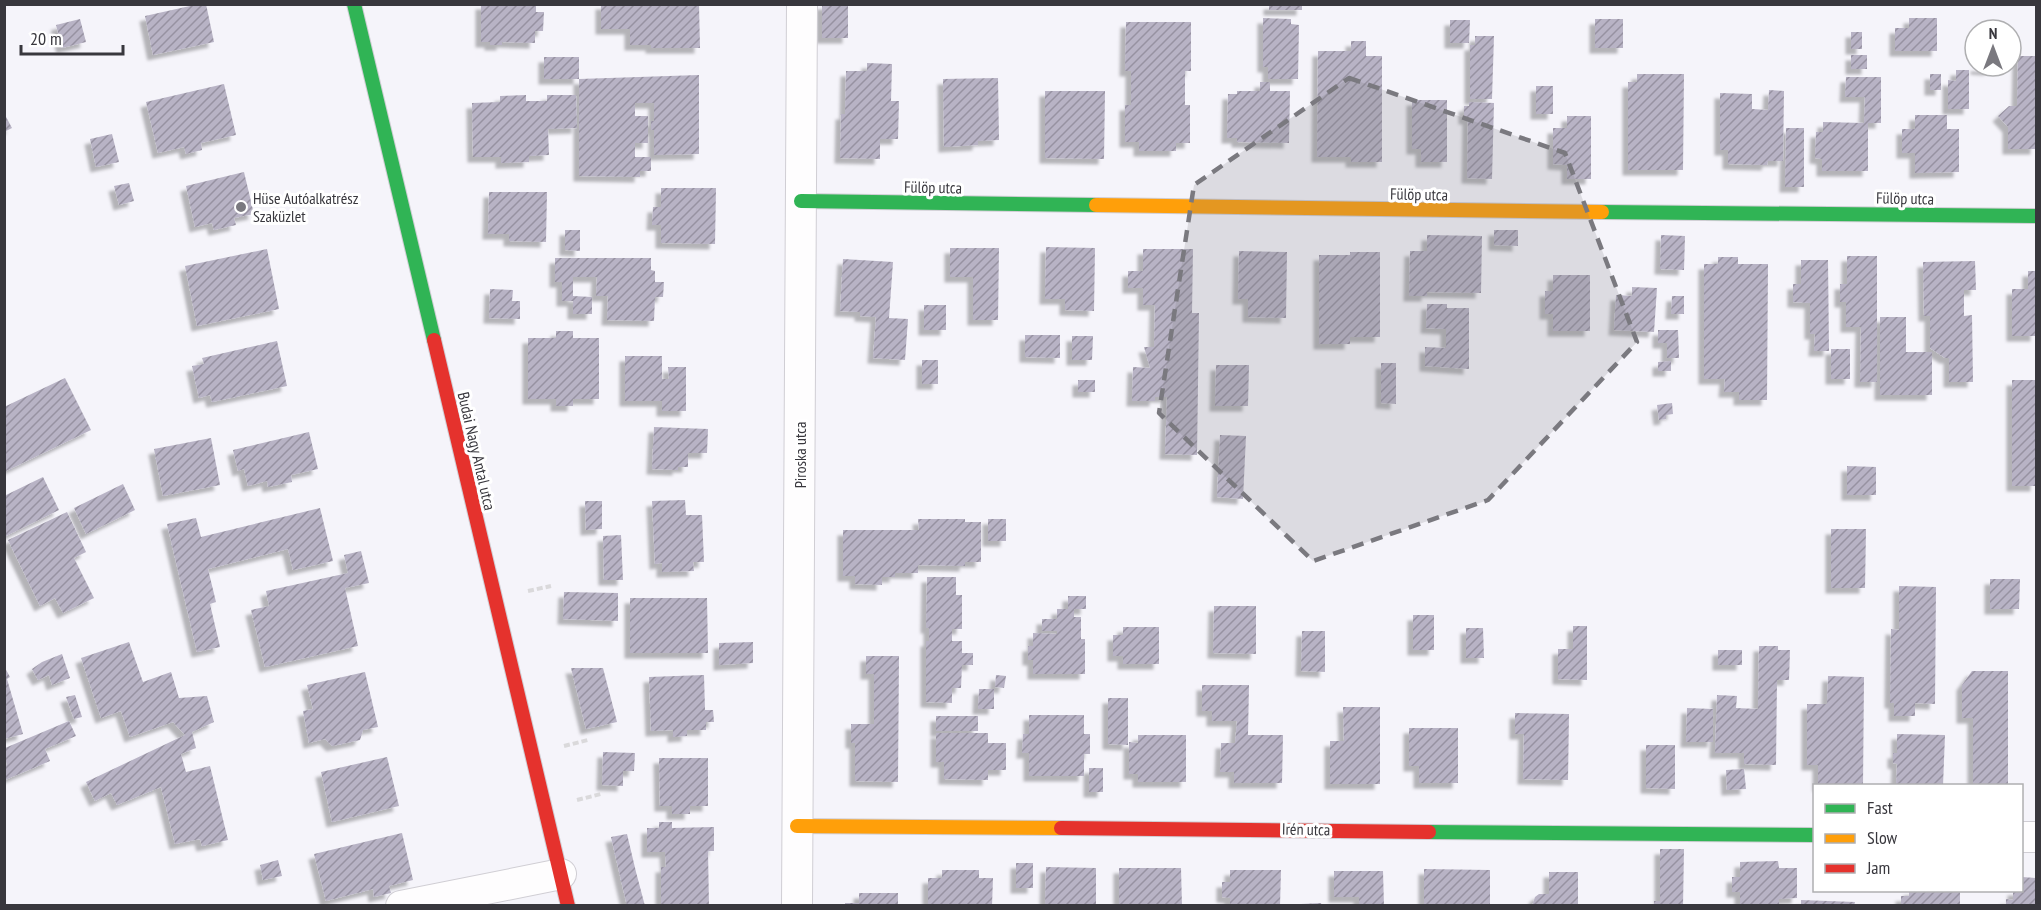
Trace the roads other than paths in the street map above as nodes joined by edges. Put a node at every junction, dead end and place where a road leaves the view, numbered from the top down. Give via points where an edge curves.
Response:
1 (354, 4) edge
2 (801, 4) edge
3 (801, 201) junction
4 (2037, 216) edge
5 (798, 826) junction
6 (1813, 835) edge
7 (561, 874) junction
8 (401, 906) edge
9 (568, 906) edge
10 (798, 906) edge

1 - 7 street, Budai Nagy Antal utca
2 - 3 street, Piroska utca
3 - 4 street, Fülöp utca
3 - 5 street, Piroska utca
5 - 6 street, Irén utca
5 - 10 street, Piroska utca
7 - 8 street
7 - 9 street, Budai Nagy Antal utca

